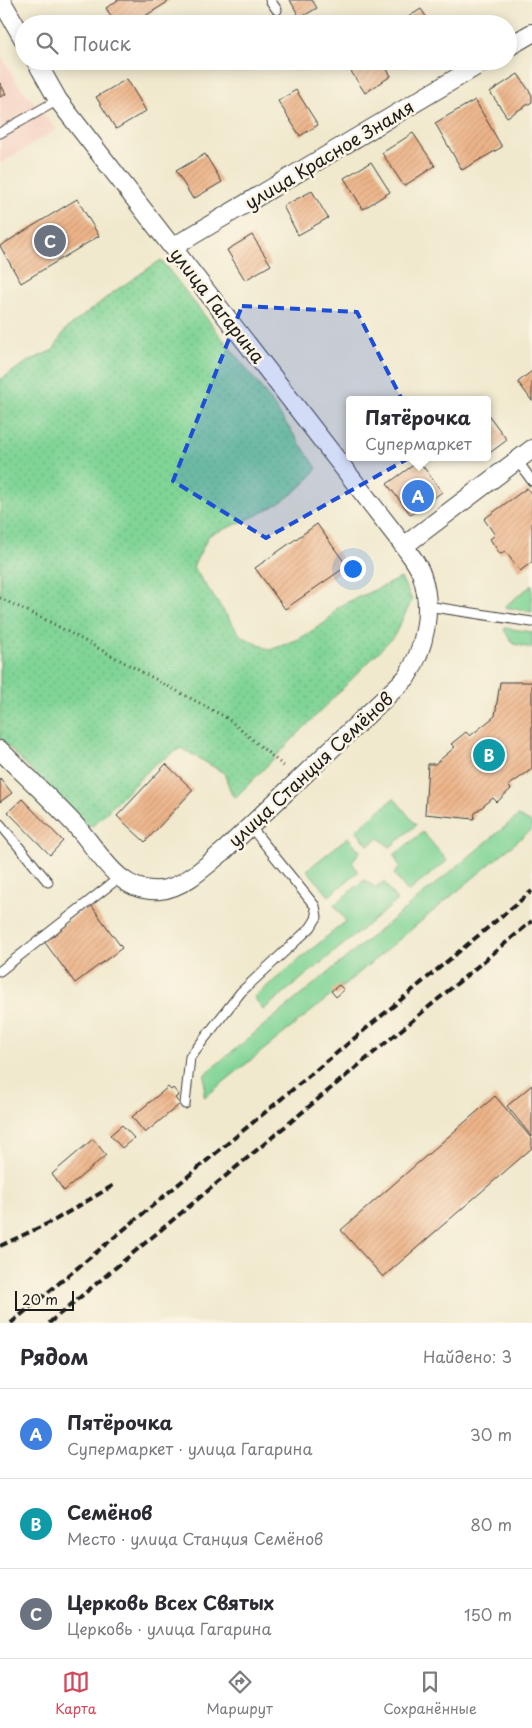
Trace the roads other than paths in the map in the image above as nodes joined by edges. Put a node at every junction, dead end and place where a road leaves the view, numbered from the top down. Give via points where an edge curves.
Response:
1 (1, 0) edge
2 (270, 0) edge
3 (277, 10) dead end
4 (15, 24) edge
5 (532, 33) edge
6 (517, 42) edge
7 (41, 70) edge
8 (470, 70) edge
9 (58, 100) junction
10 (0, 133) edge
11 (173, 247) junction
12 (532, 448) edge
13 (517, 460) junction
14 (532, 481) edge
15 (404, 546) junction
16 (422, 577) joint
17 (427, 606) junction
18 (532, 622) edge
19 (0, 750) edge
20 (0, 824) edge
21 (250, 826) junction
22 (120, 877) junction
23 (48, 882) dead end
24 (0, 972) edge
25 (185, 1104) dead end

1 - 4 street
2 - 3 lane
5 - 6 street
7 - 9 street, улица Гагарина
8 - 11 street, улица Красное Знамя
9 - 10 lane
9 - 11 street, улица Гагарина
11 - 15 street, улица Гагарина
12 - 13 street
13 - 14 lane
13 - 15 street
15 - 16 street, улица Гагарина
16 - 17 street, улица Станция Семёнов
17 - 18 lane
17 - 21 street, улица Станция Семёнов via 422,646 406,678
19 - 22 street via 76,826
20 - 23 lane
21 - 22 street, улица Станция Семёнов via 207,865 163,890 132,885
21 - 25 lane via 315,906 316,920 241,992 190,1057
22 - 24 lane

